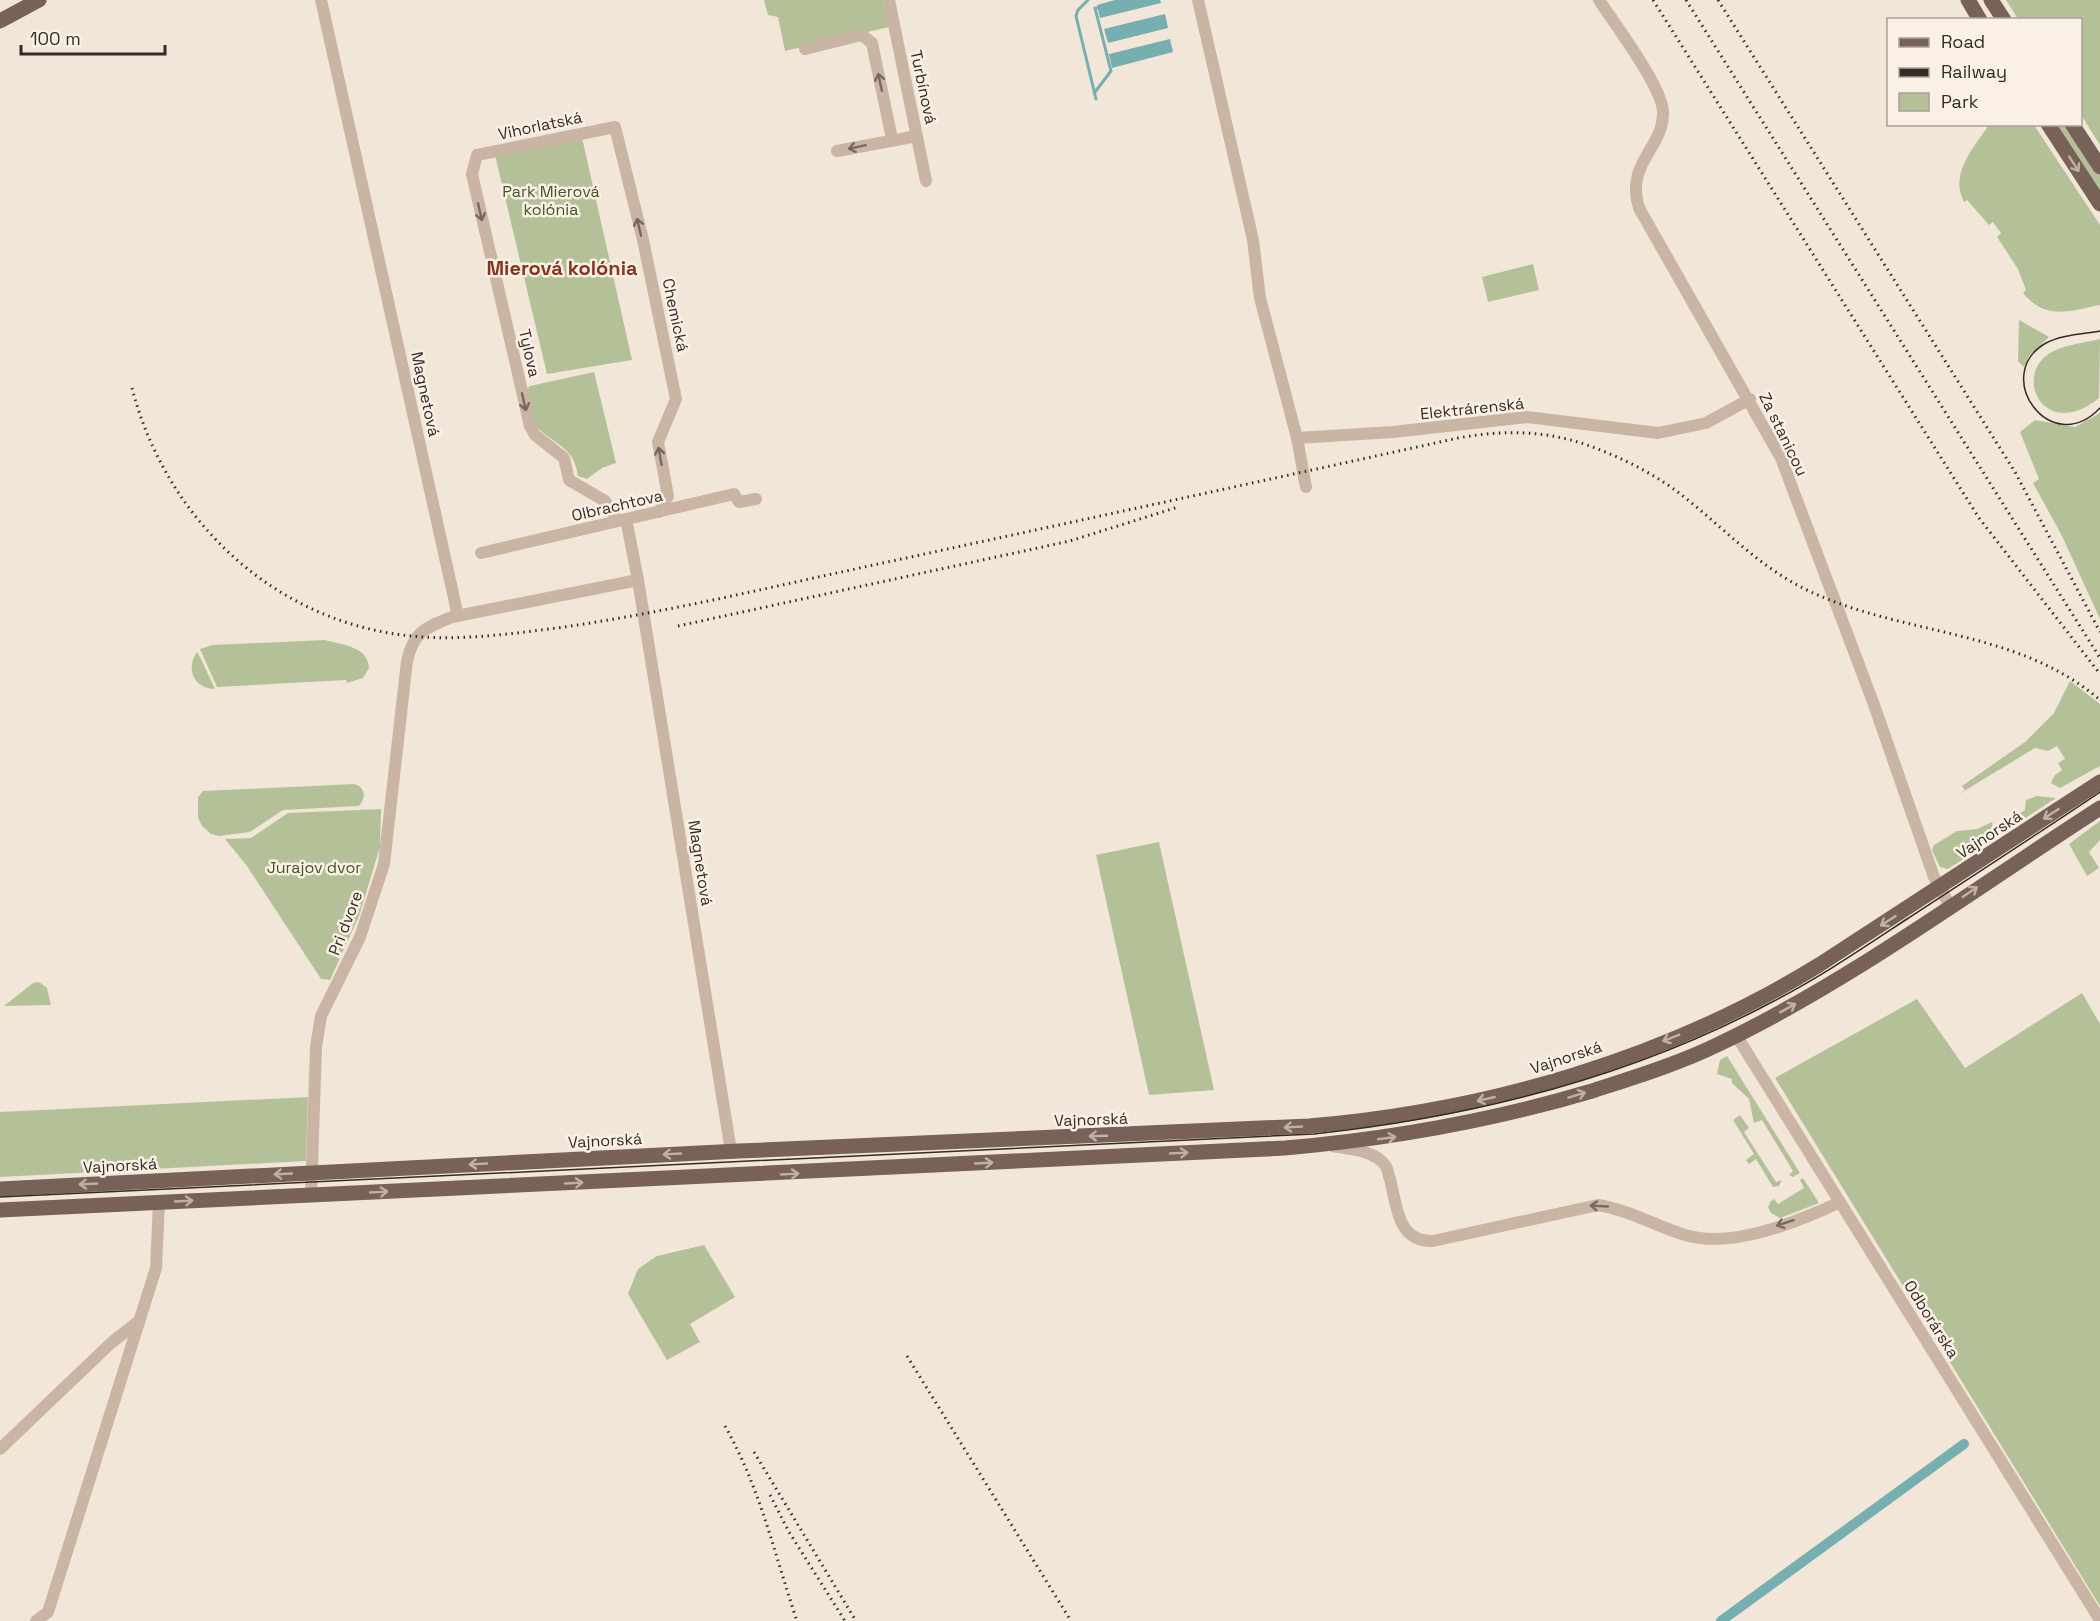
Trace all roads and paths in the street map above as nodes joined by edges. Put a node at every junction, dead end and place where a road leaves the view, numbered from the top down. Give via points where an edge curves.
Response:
1 (39, 0) edge
2 (321, 0) edge
3 (889, 0) edge
4 (1198, 0) edge
5 (1599, 0) edge
6 (1968, 0) edge
7 (1991, 0) edge
8 (1979, 18) edge
9 (2003, 18) edge
10 (0, 21) edge
11 (805, 49) dead end
12 (611, 126) joint
13 (2049, 126) edge
14 (2073, 126) edge
15 (917, 136) junction
16 (892, 140) junction
17 (837, 151) dead end
18 (477, 155) joint
19 (2100, 167) edge
20 (926, 181) dead end
21 (2100, 204) edge
22 (1750, 399) junction
23 (1297, 438) junction
24 (1306, 487) dead end
25 (756, 499) dead end
26 (659, 512) junction
27 (622, 520) junction
28 (481, 553) dead end
29 (638, 580) junction
30 (458, 616) junction
31 (2100, 782) edge
32 (2100, 808) edge
33 (1938, 889) junction
34 (1950, 906) junction
35 (1725, 1016) junction
36 (1736, 1035) junction
37 (1329, 1145) junction
38 (731, 1151) junction
39 (311, 1173) junction
40 (0, 1189) edge
41 (311, 1196) junction
42 (159, 1202) junction
43 (1840, 1202) junction
44 (0, 1210) edge
45 (140, 1321) junction
46 (0, 1449) edge
47 (2100, 1620) edge
48 (36, 1621) edge

1 - 10 main road
2 - 30 street, Magnetová
3 - 15 street, Turbínová
4 - 23 street via 1253,240 1260,298
5 - 22 street, Za stanicou via 1656,89 1662,105 1661,124 1635,179 1639,208
6 - 8 main road
7 - 9 main road
16 -> 11 street via 872,43 862,35
12 - 18 street, Vihorlatská
26 -> 12 street, Chemická via 668,496 658,442 676,399 619,136
13 -> 21 main road
14 - 19 main road
15 - 16 street
15 - 20 street, Turbínová
16 -> 17 street
18 -> 27 street, Tylova via 472,174 530,426 535,435 564,458 569,480 605,501
22 - 23 street, Elektrárenská via 1706,423 1658,433 1527,417
22 - 33 street, Za stanicou via 1782,458
23 - 24 street
25 - 26 street, Olbrachtova via 739,502 734,494
26 - 27 street, Olbrachtova
27 - 28 street, Olbrachtova
27 - 29 street, Magnetová
29 - 30 street
29 - 38 street, Magnetová
30 - 39 street, Pri dvore via 424,629 410,649 384,864 360,938 321,1016 316,1047
31 -> 33 main road, Vajnorská
34 -> 32 main road
33 - 34 street, Za stanicou
33 -> 35 main road, Vajnorská via 1801,977
36 -> 34 main road via 1832,982
35 - 36 main road
35 -> 38 main road, Vajnorská via 1556,1081 1457,1105 1358,1122
37 -> 36 main road via 1440,1129 1533,1108 1657,1071
36 - 43 street, Odborárska
41 -> 37 main road
43 -> 37 street via 1743,1237 1722,1240 1683,1234 1598,1204 1433,1241 1411,1237 1404,1228 1386,1166 1375,1157
38 -> 39 main road, Vajnorská
39 -> 40 main road, Vajnorská
39 - 41 street, Pri dvore
42 -> 41 main road
42 - 44 main road
42 - 45 street via 156,1268
43 - 47 street, Odborárska
45 - 46 street via 111,1343
45 - 48 street via 48,1612

